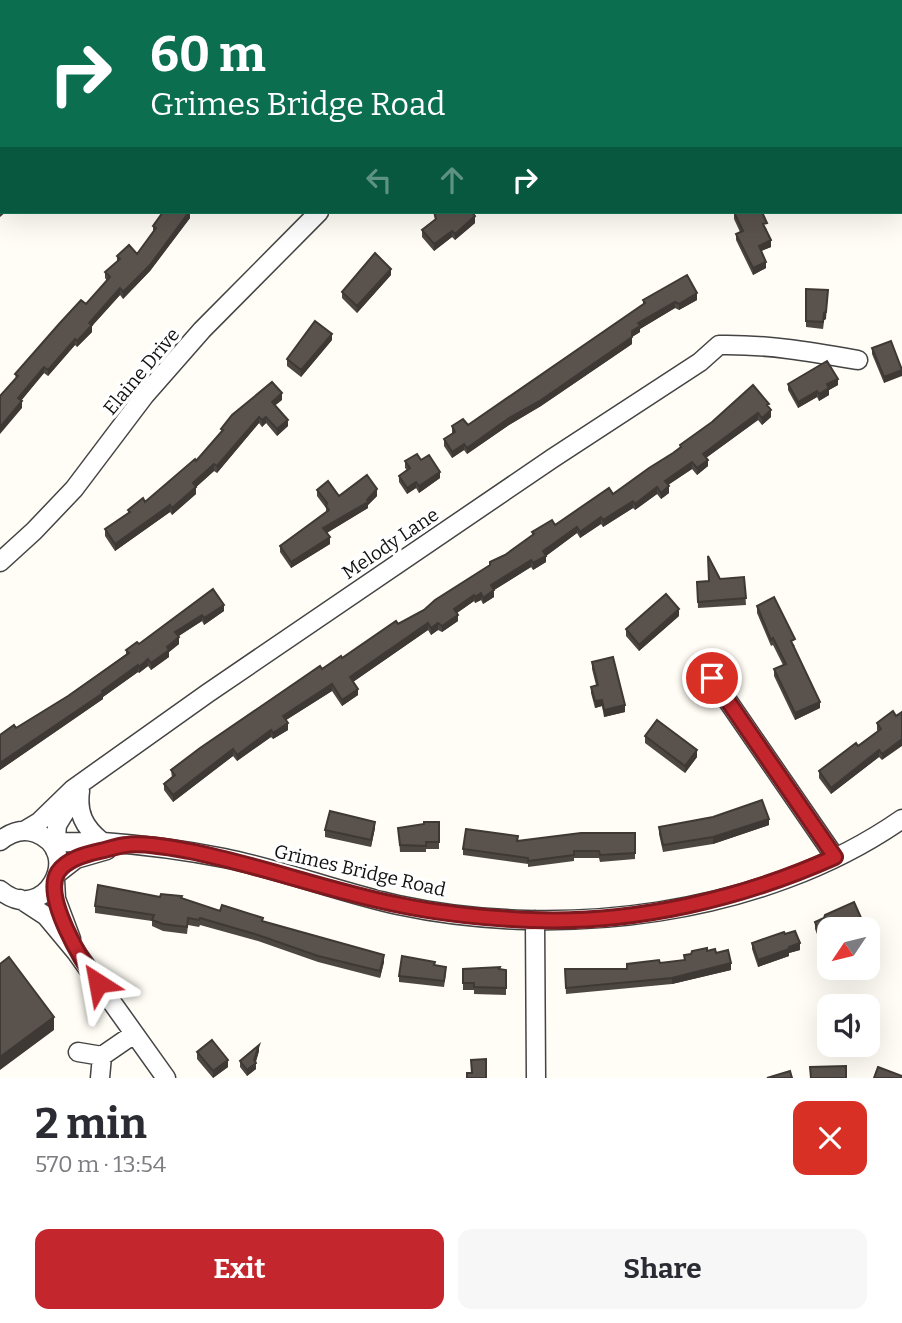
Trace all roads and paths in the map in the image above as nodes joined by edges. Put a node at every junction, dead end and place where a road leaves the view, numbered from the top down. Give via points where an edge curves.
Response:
1 (317, 214) edge
2 (858, 360) dead end
3 (0, 562) edge
4 (712, 678) dead end
5 (84, 786) junction
6 (902, 819) edge
7 (10, 833) edge
8 (101, 841) junction
9 (52, 844) junction
10 (127, 844) junction
11 (835, 857) junction
12 (57, 876) junction
13 (0, 890) edge
14 (20, 900) junction
15 (535, 920) junction
16 (76, 952) junction
17 (134, 1034) junction
18 (78, 1052) dead end
19 (102, 1056) junction
20 (100, 1078) edge
21 (166, 1078) edge
22 (536, 1078) edge

1 - 3 street, Elaine Drive via 202,330 145,395 74,489
2 - 5 street, Melody Lane via 795,349 719,345 303,628
4 - 11 street
5 - 7 street, Melody Lane via 73,789 45,817
5 - 8 street via 79,807 82,820
5 - 9 street, Melody Lane via 62,815
6 - 11 street, Grimes Bridge Road
7 - 9 street, Grimes Bridge Road via 39,834
8 - 9 street, Grimes Bridge Road
8 - 10 street, Grimes Bridge Road
9 - 12 street
10 - 12 street, Grimes Bridge Road via 85,855
10 - 15 street, Grimes Bridge Road via 227,858 400,905 466,916
11 - 15 street, Grimes Bridge Road via 759,887 699,904 617,916
12 - 14 street, Grimes Bridge Road via 45,893
12 - 16 street via 56,899
13 - 14 street
14 - 16 street via 46,916
15 - 22 street
16 - 17 street
17 - 19 street
17 - 21 street
18 - 19 street
19 - 20 street

